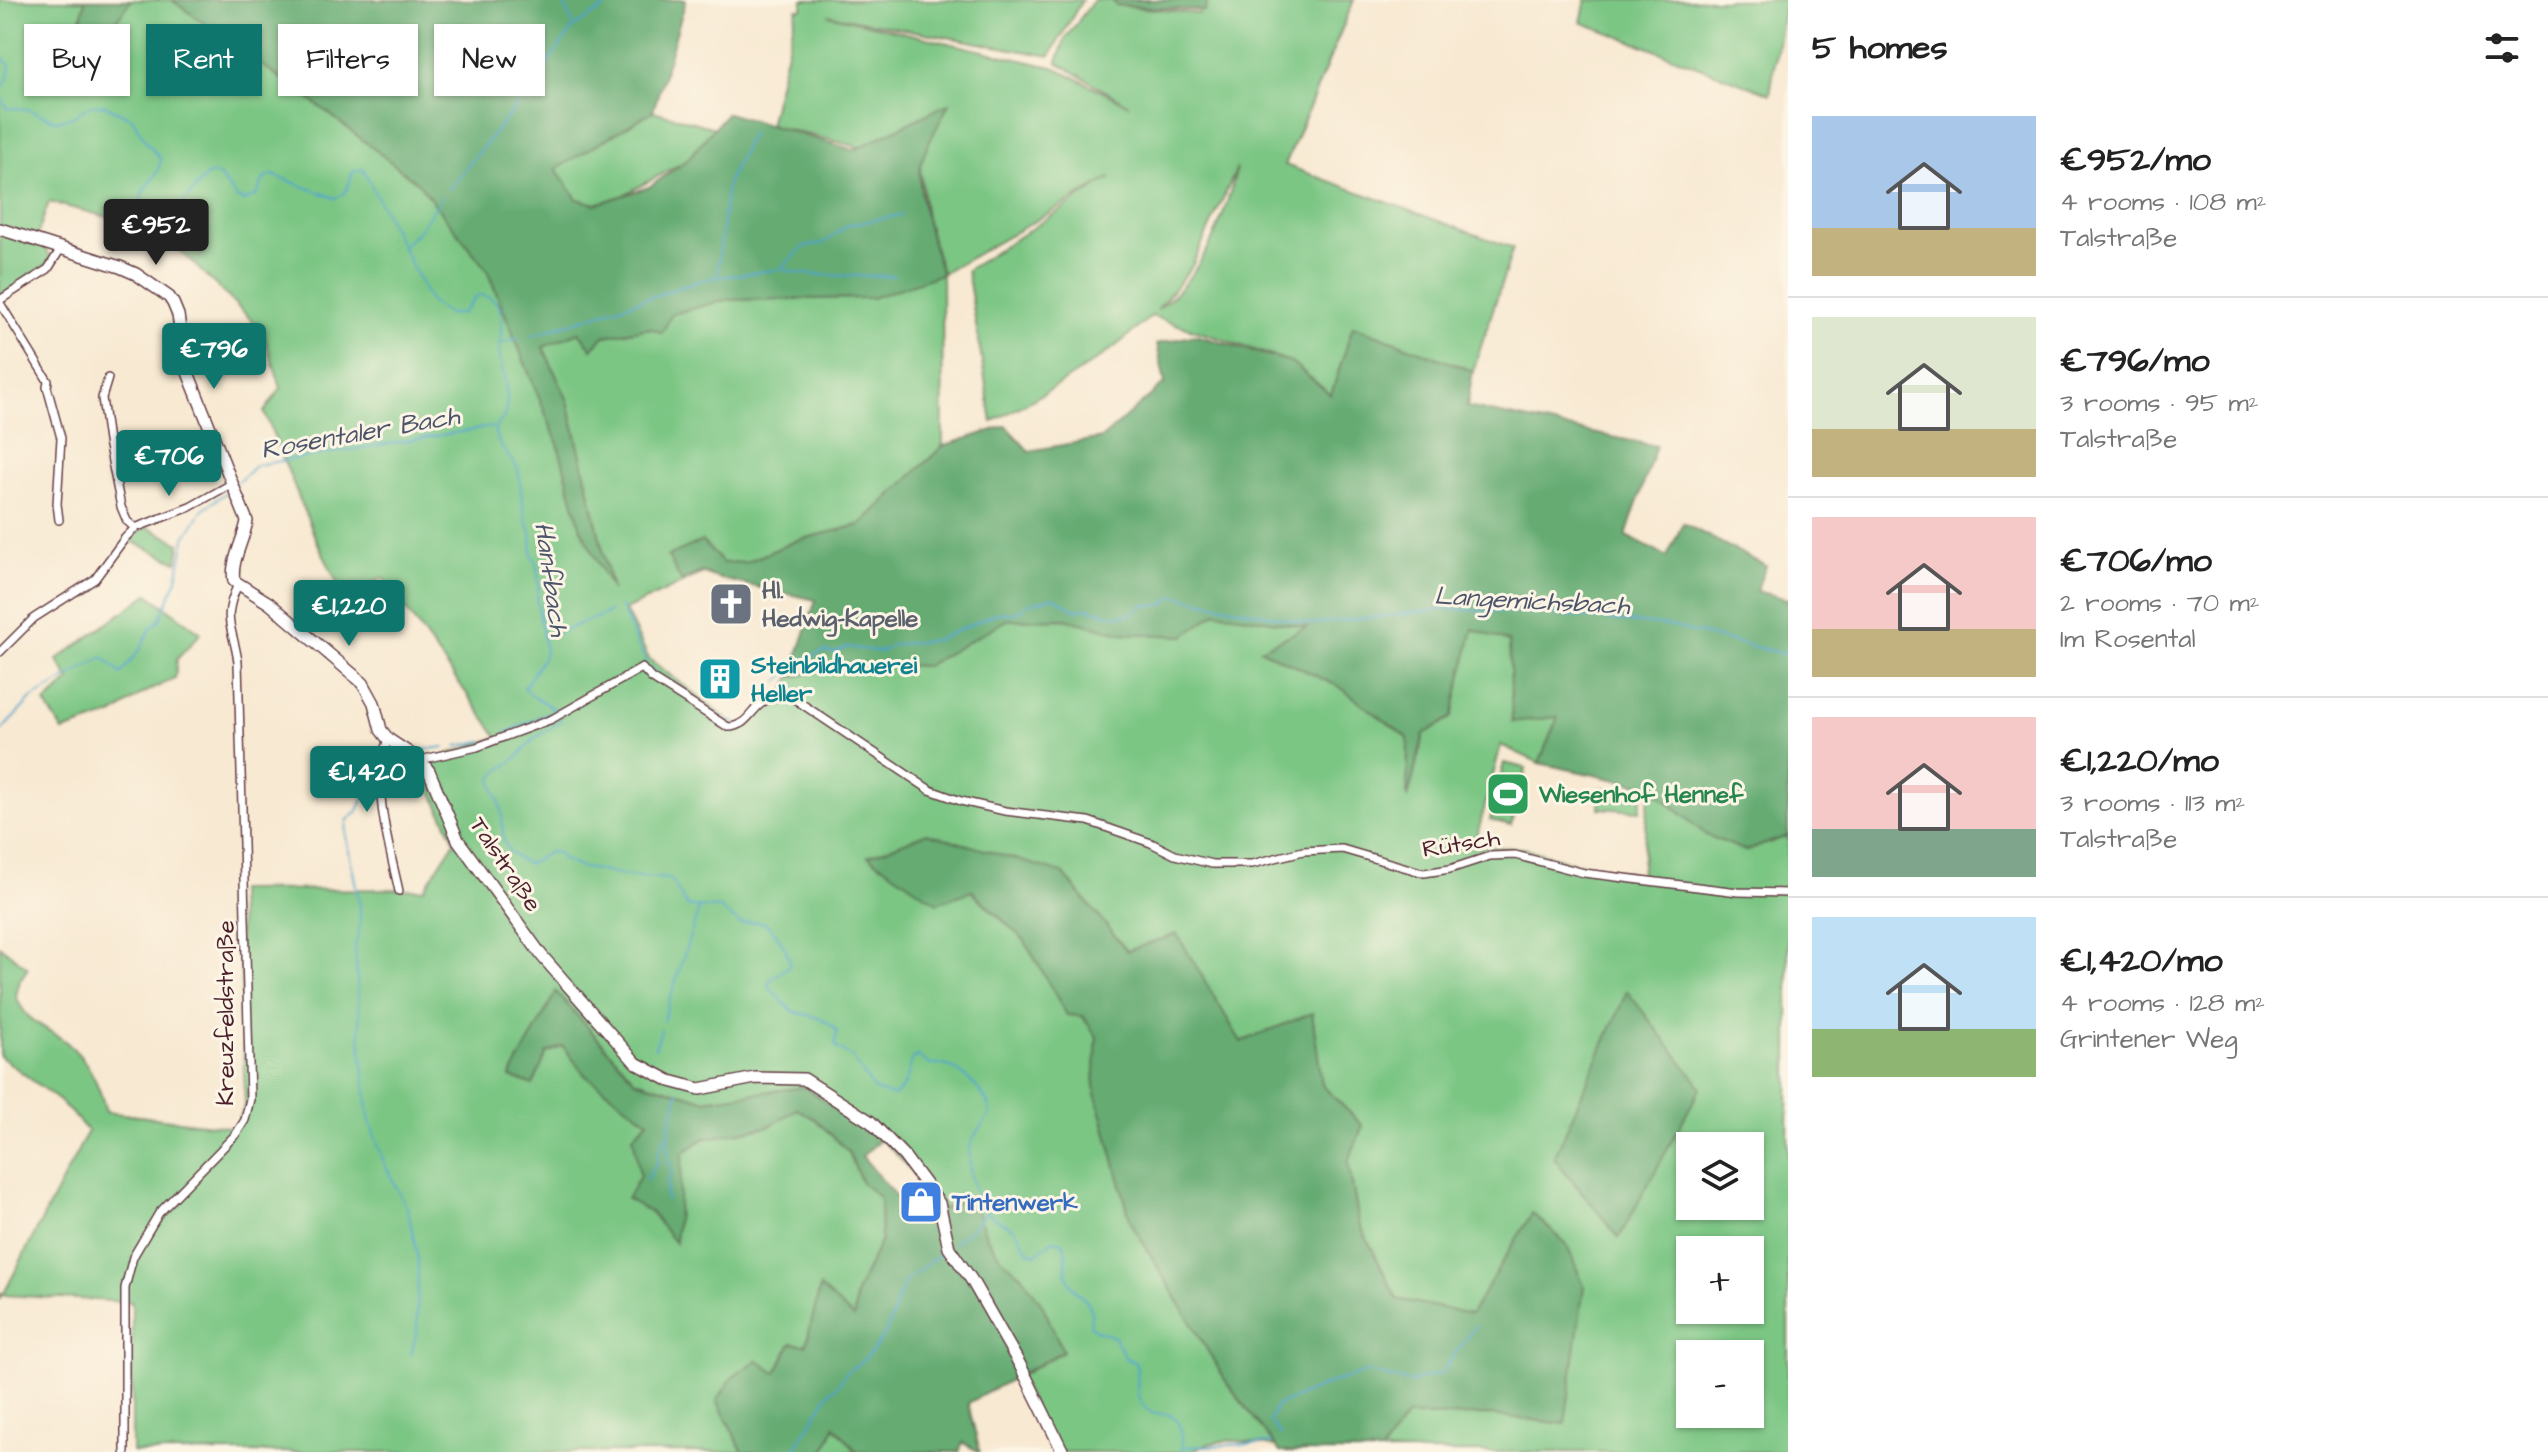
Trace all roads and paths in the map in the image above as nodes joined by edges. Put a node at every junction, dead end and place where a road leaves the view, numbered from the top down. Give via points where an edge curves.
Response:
1 (0, 229) edge
2 (60, 250) junction
3 (0, 302) edge
4 (108, 378) dead end
5 (231, 484) junction
6 (59, 520) dead end
7 (135, 528) junction
8 (238, 584) junction
9 (0, 652) edge
10 (388, 739) junction
11 (420, 760) junction
12 (399, 891) dead end
13 (1788, 893) edge
14 (125, 1452) edge
15 (1063, 1452) edge

1 - 2 main road
2 - 3 street via 48,269
2 - 5 main road via 120,267 169,297 178,315 185,365
3 - 6 street via 48,381 61,438
4 - 7 street via 102,398 108,441 121,507
5 - 7 street
5 - 8 main road via 247,521 233,569
7 - 9 street via 95,579 34,618
8 - 10 main road via 269,603 363,683
8 - 14 street, Kreuzfeldstraße via 227,617 238,662 250,1099 236,1134 159,1213 133,1257 125,1288
10 - 11 main road, Talstraße
10 - 12 street via 382,754 382,813
11 - 13 street, Rütsch via 477,747 552,719 642,668 728,727 741,724 770,697 793,698 930,790 1005,811 1088,821 1212,864 1252,864 1303,851 1342,849 1424,873 1515,855 1584,873
11 - 15 main road, Talstraße via 458,840 542,956 636,1063 700,1089 755,1078 804,1079 871,1122 904,1156 939,1203 949,1248 1020,1365

